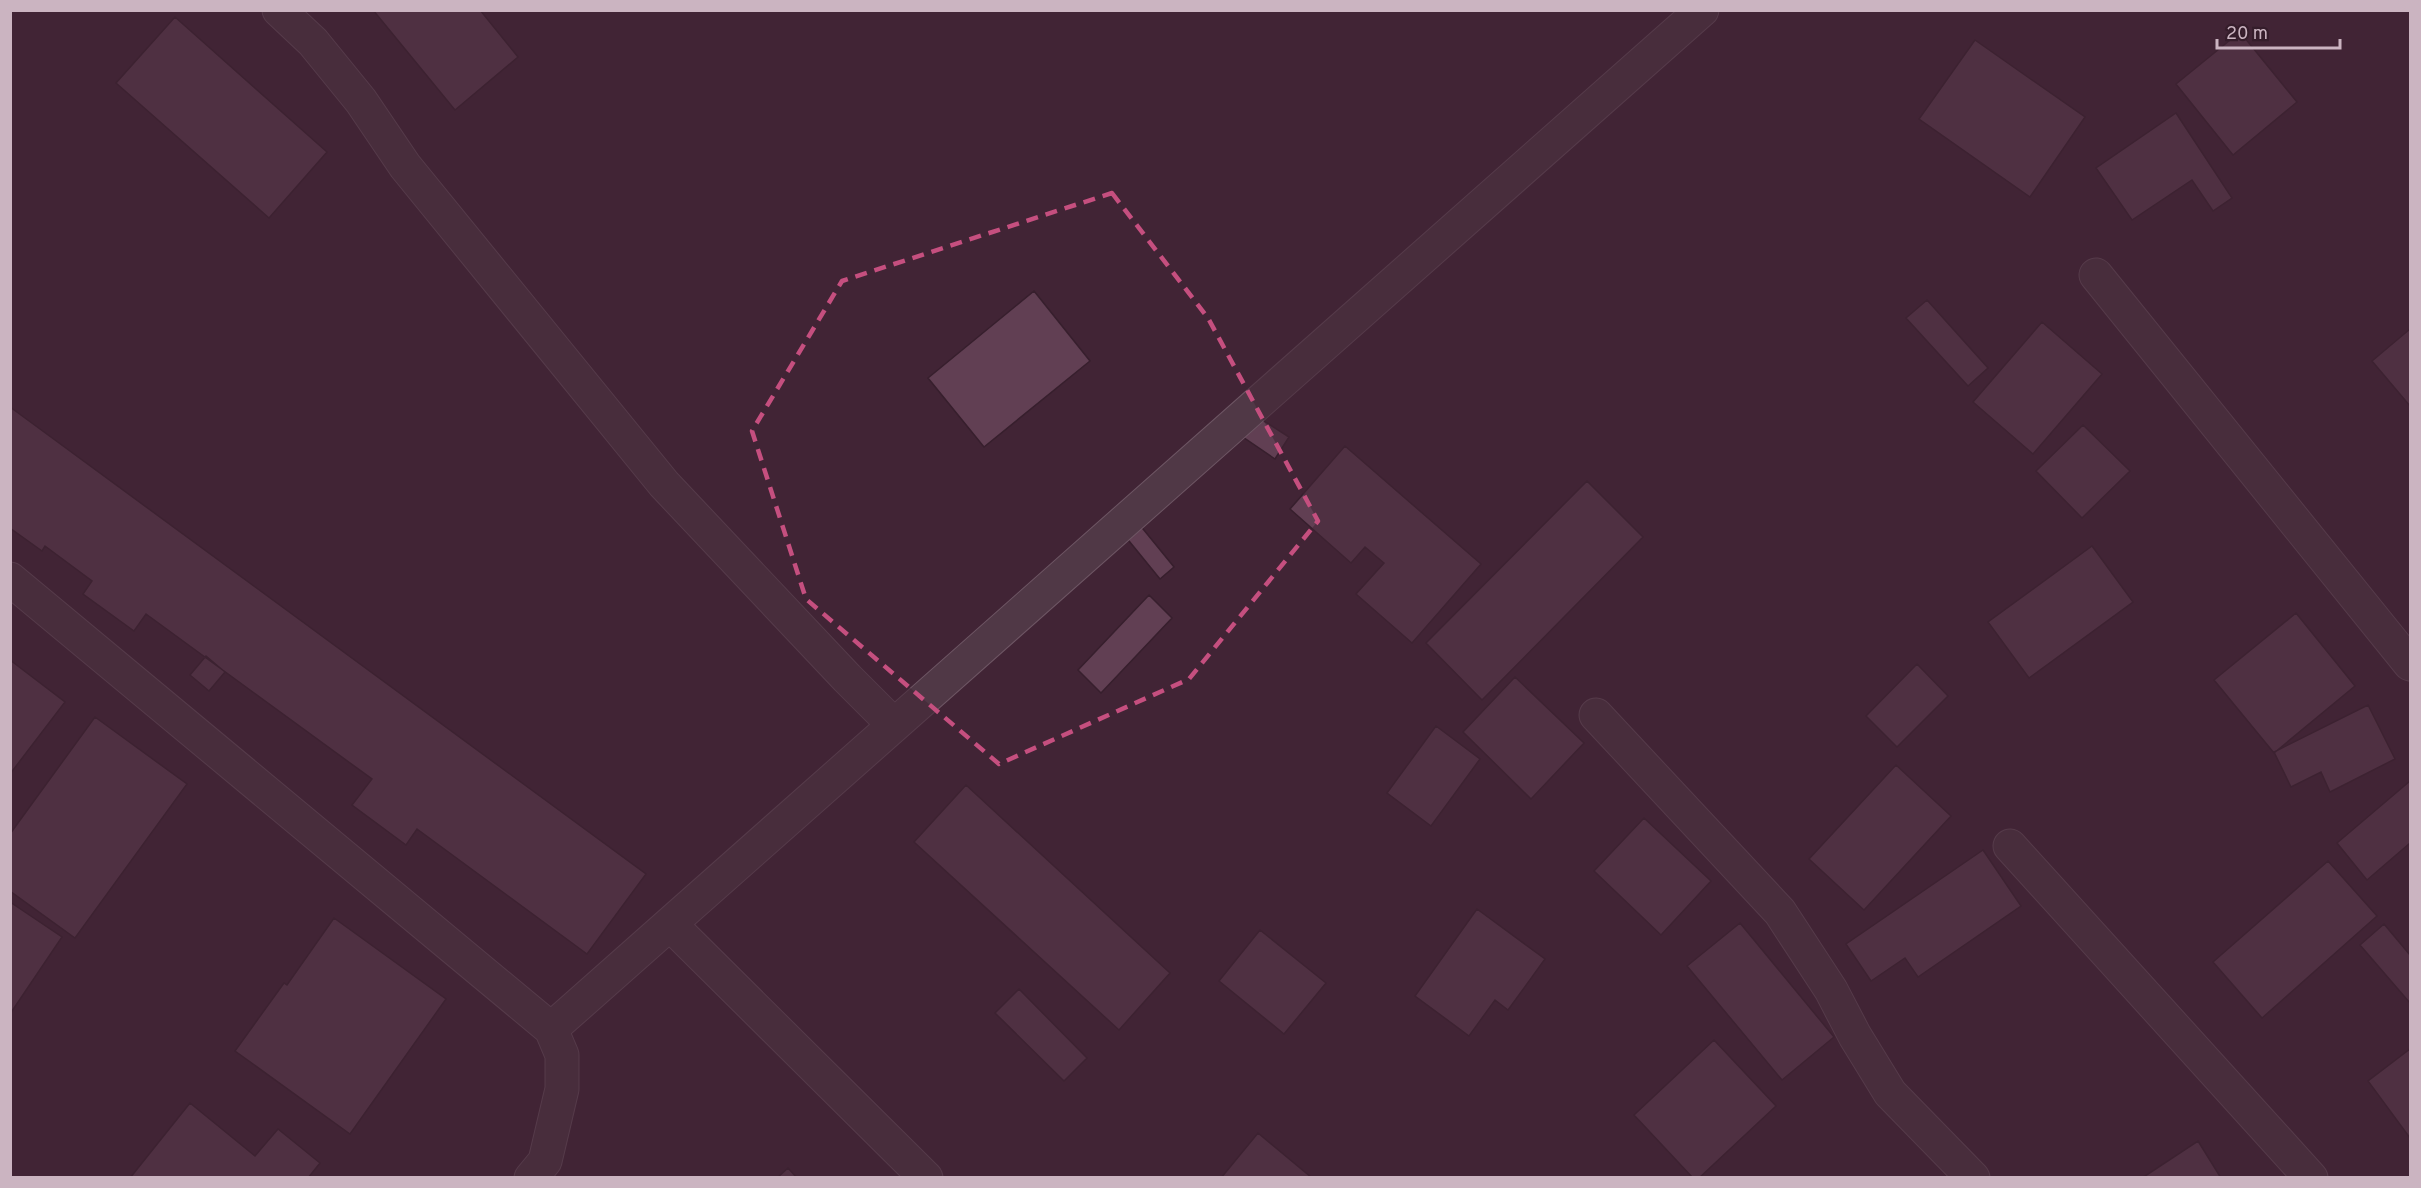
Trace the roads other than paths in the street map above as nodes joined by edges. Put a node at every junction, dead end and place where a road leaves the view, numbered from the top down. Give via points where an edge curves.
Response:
1 (279, 10) edge
2 (1702, 10) edge
3 (2096, 275) dead end
4 (10, 579) edge
5 (2410, 664) edge
6 (1596, 716) dead end
7 (894, 725) junction
8 (2010, 846) dead end
9 (669, 924) junction
10 (551, 1029) junction
11 (531, 1178) edge
12 (926, 1178) edge
13 (1973, 1178) edge
14 (2311, 1178) edge

1 - 7 street via 313,42 361,101 405,166 664,484
2 - 7 street
3 - 5 street
4 - 10 street
6 - 13 street via 1780,912 1831,990 1890,1093
7 - 9 street
8 - 14 street
9 - 10 street
9 - 12 street
10 - 11 street via 562,1055 562,1089 545,1161

